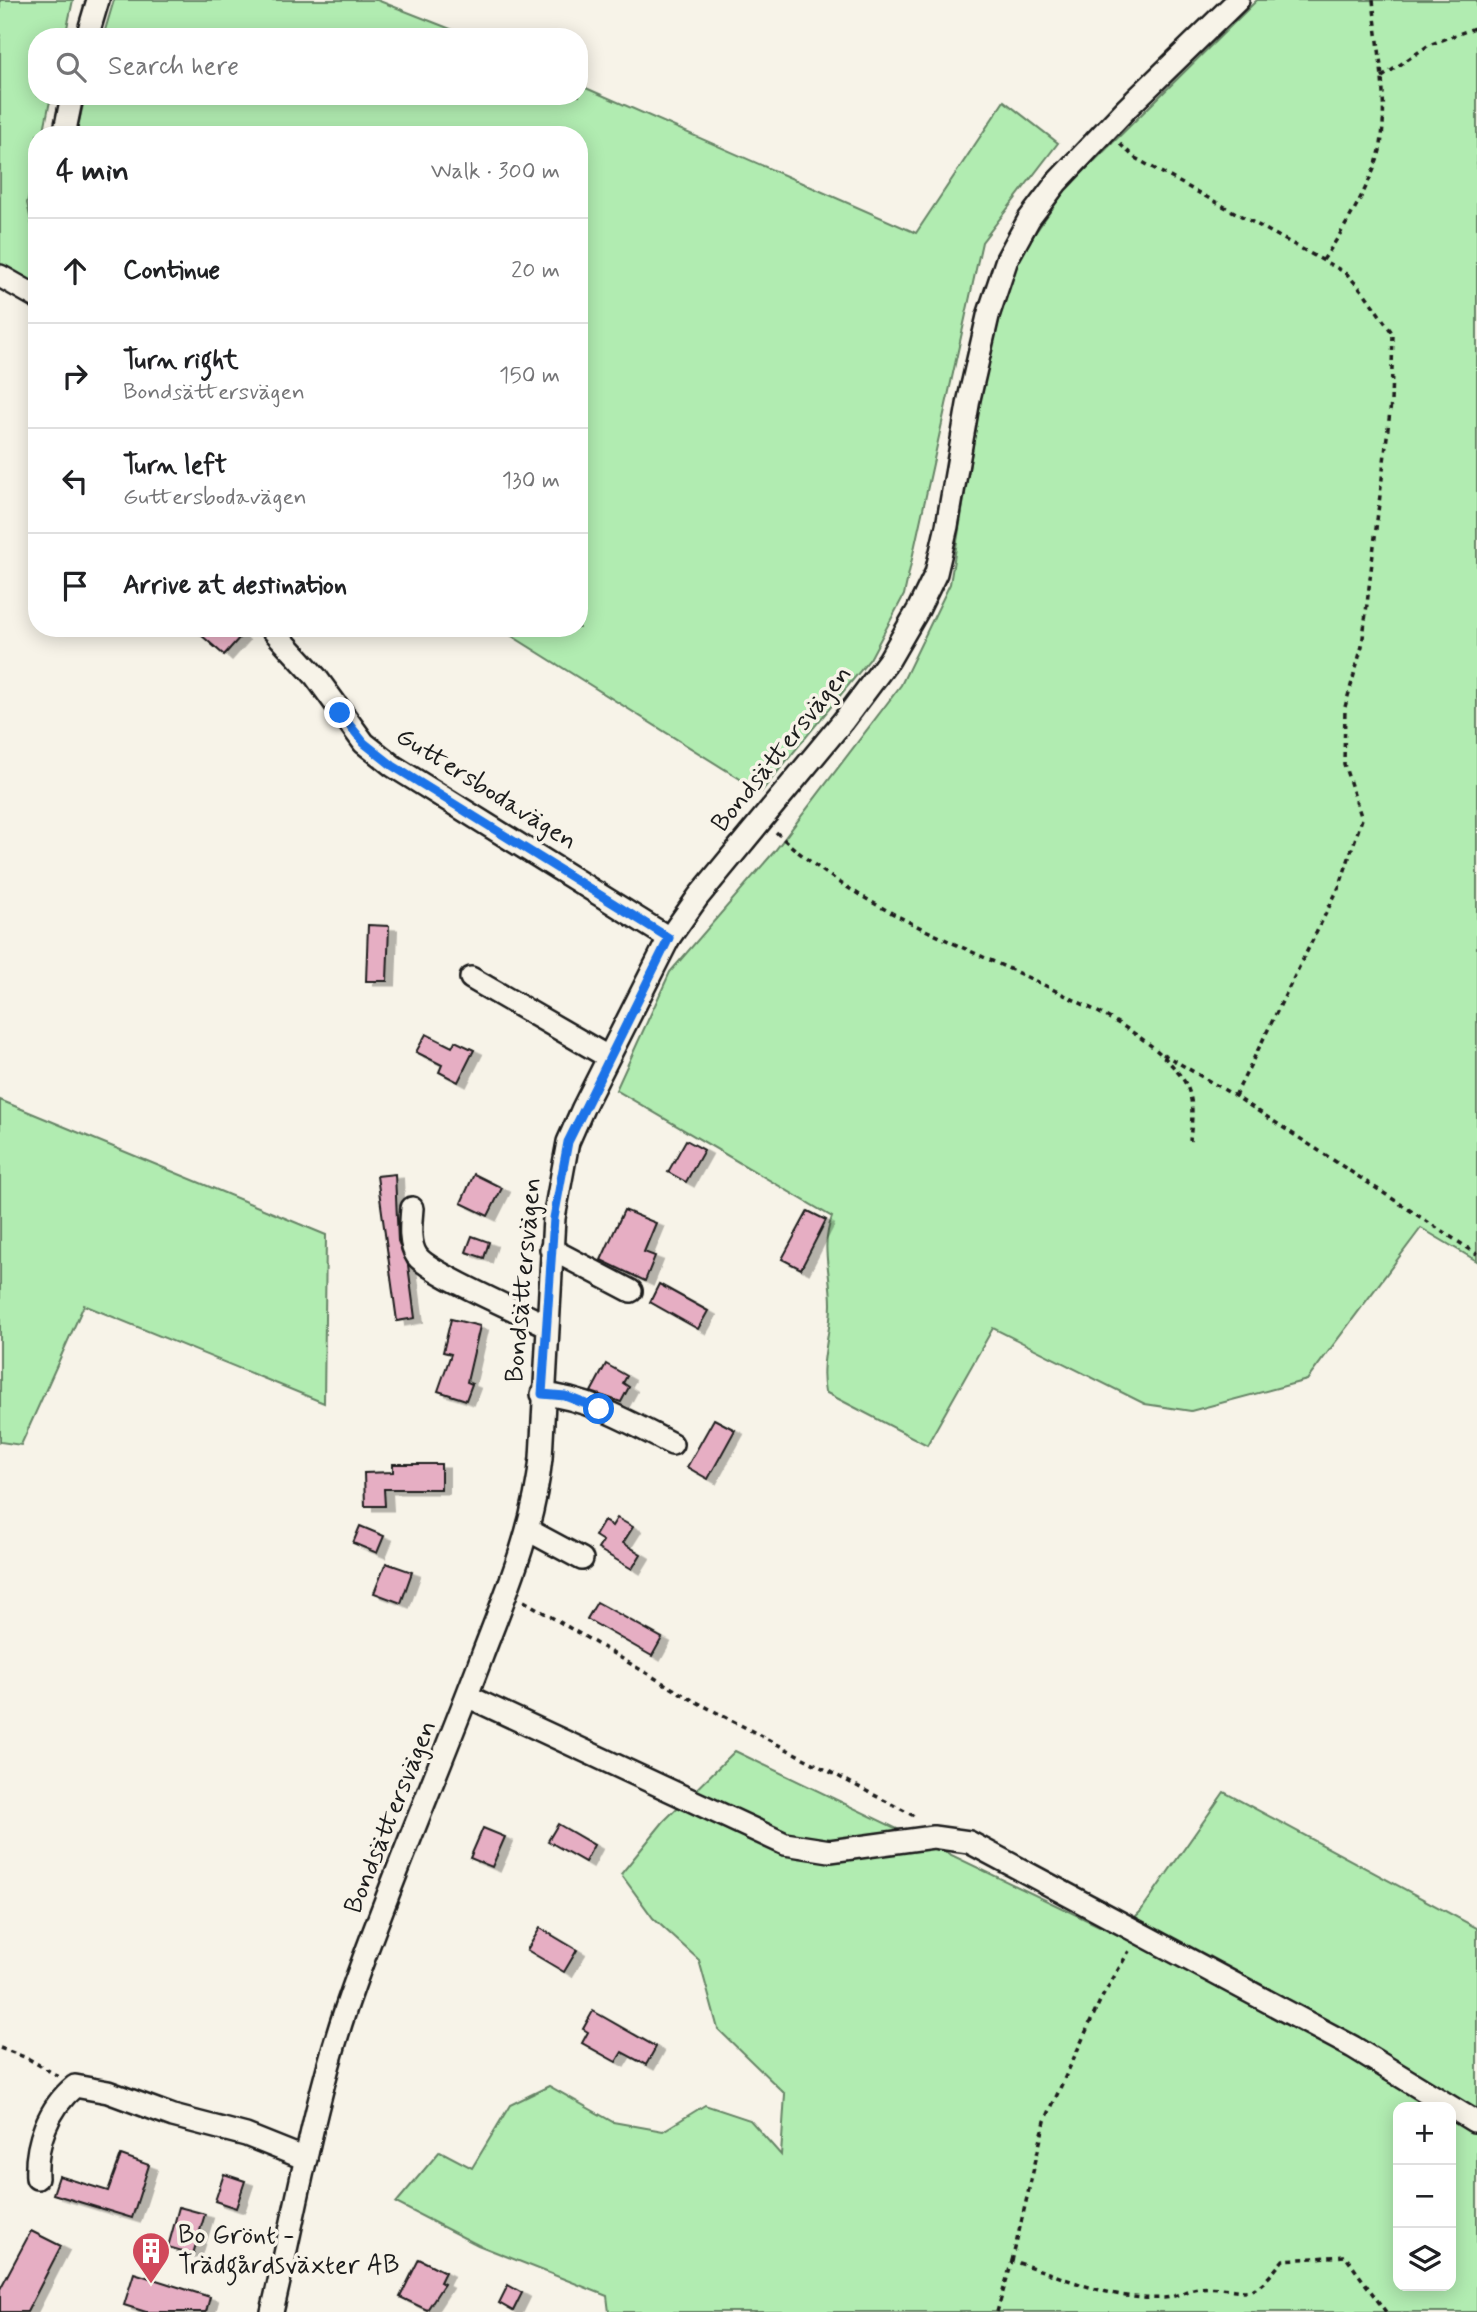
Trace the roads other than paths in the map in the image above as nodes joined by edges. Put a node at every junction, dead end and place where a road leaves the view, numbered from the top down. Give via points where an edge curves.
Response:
1 (98, 0) edge
2 (1238, 0) edge
3 (90, 28) edge
4 (70, 105) edge
5 (66, 126) edge
6 (0, 276) edge
7 (28, 292) edge
8 (279, 637) edge
9 (669, 938) junction
10 (471, 978) dead end
11 (608, 1057) junction
12 (412, 1208) dead end
13 (551, 1249) junction
14 (631, 1291) dead end
15 (546, 1325) junction
16 (542, 1394) junction
17 (672, 1444) dead end
18 (528, 1530) junction
19 (582, 1559) dead end
20 (469, 1697) junction
21 (1474, 2120) dead end
22 (306, 2159) junction
23 (37, 2178) dead end
24 (272, 2312) edge

1 - 3 street
2 - 9 street, Bondsättersvägen via 1106,130 1029,219 1007,259 988,316 939,561 918,610 889,660 844,720
4 - 5 street
6 - 7 street
8 - 9 street, Guttersbodavägen via 316,677 364,743 393,766
9 - 11 street, Bondsättersvägen
10 - 11 street
11 - 13 street, Bondsättersvägen via 568,1142
12 - 15 street via 410,1231 416,1255 424,1263
13 - 14 street
13 - 15 street, Bondsättersvägen
15 - 16 street, Bondsättersvägen
16 - 17 street via 565,1396 599,1409
16 - 18 street, Bondsättersvägen via 537,1493
18 - 19 street
18 - 20 street, Bondsättersvägen
20 - 21 street via 785,1844 830,1851 873,1843 955,1838 969,1842 1353,2047
20 - 22 street, Bondsättersvägen via 346,2009
22 - 23 street via 246,2135 75,2086 60,2098 47,2125 36,2155
22 - 24 street, Bondsättersvägen

